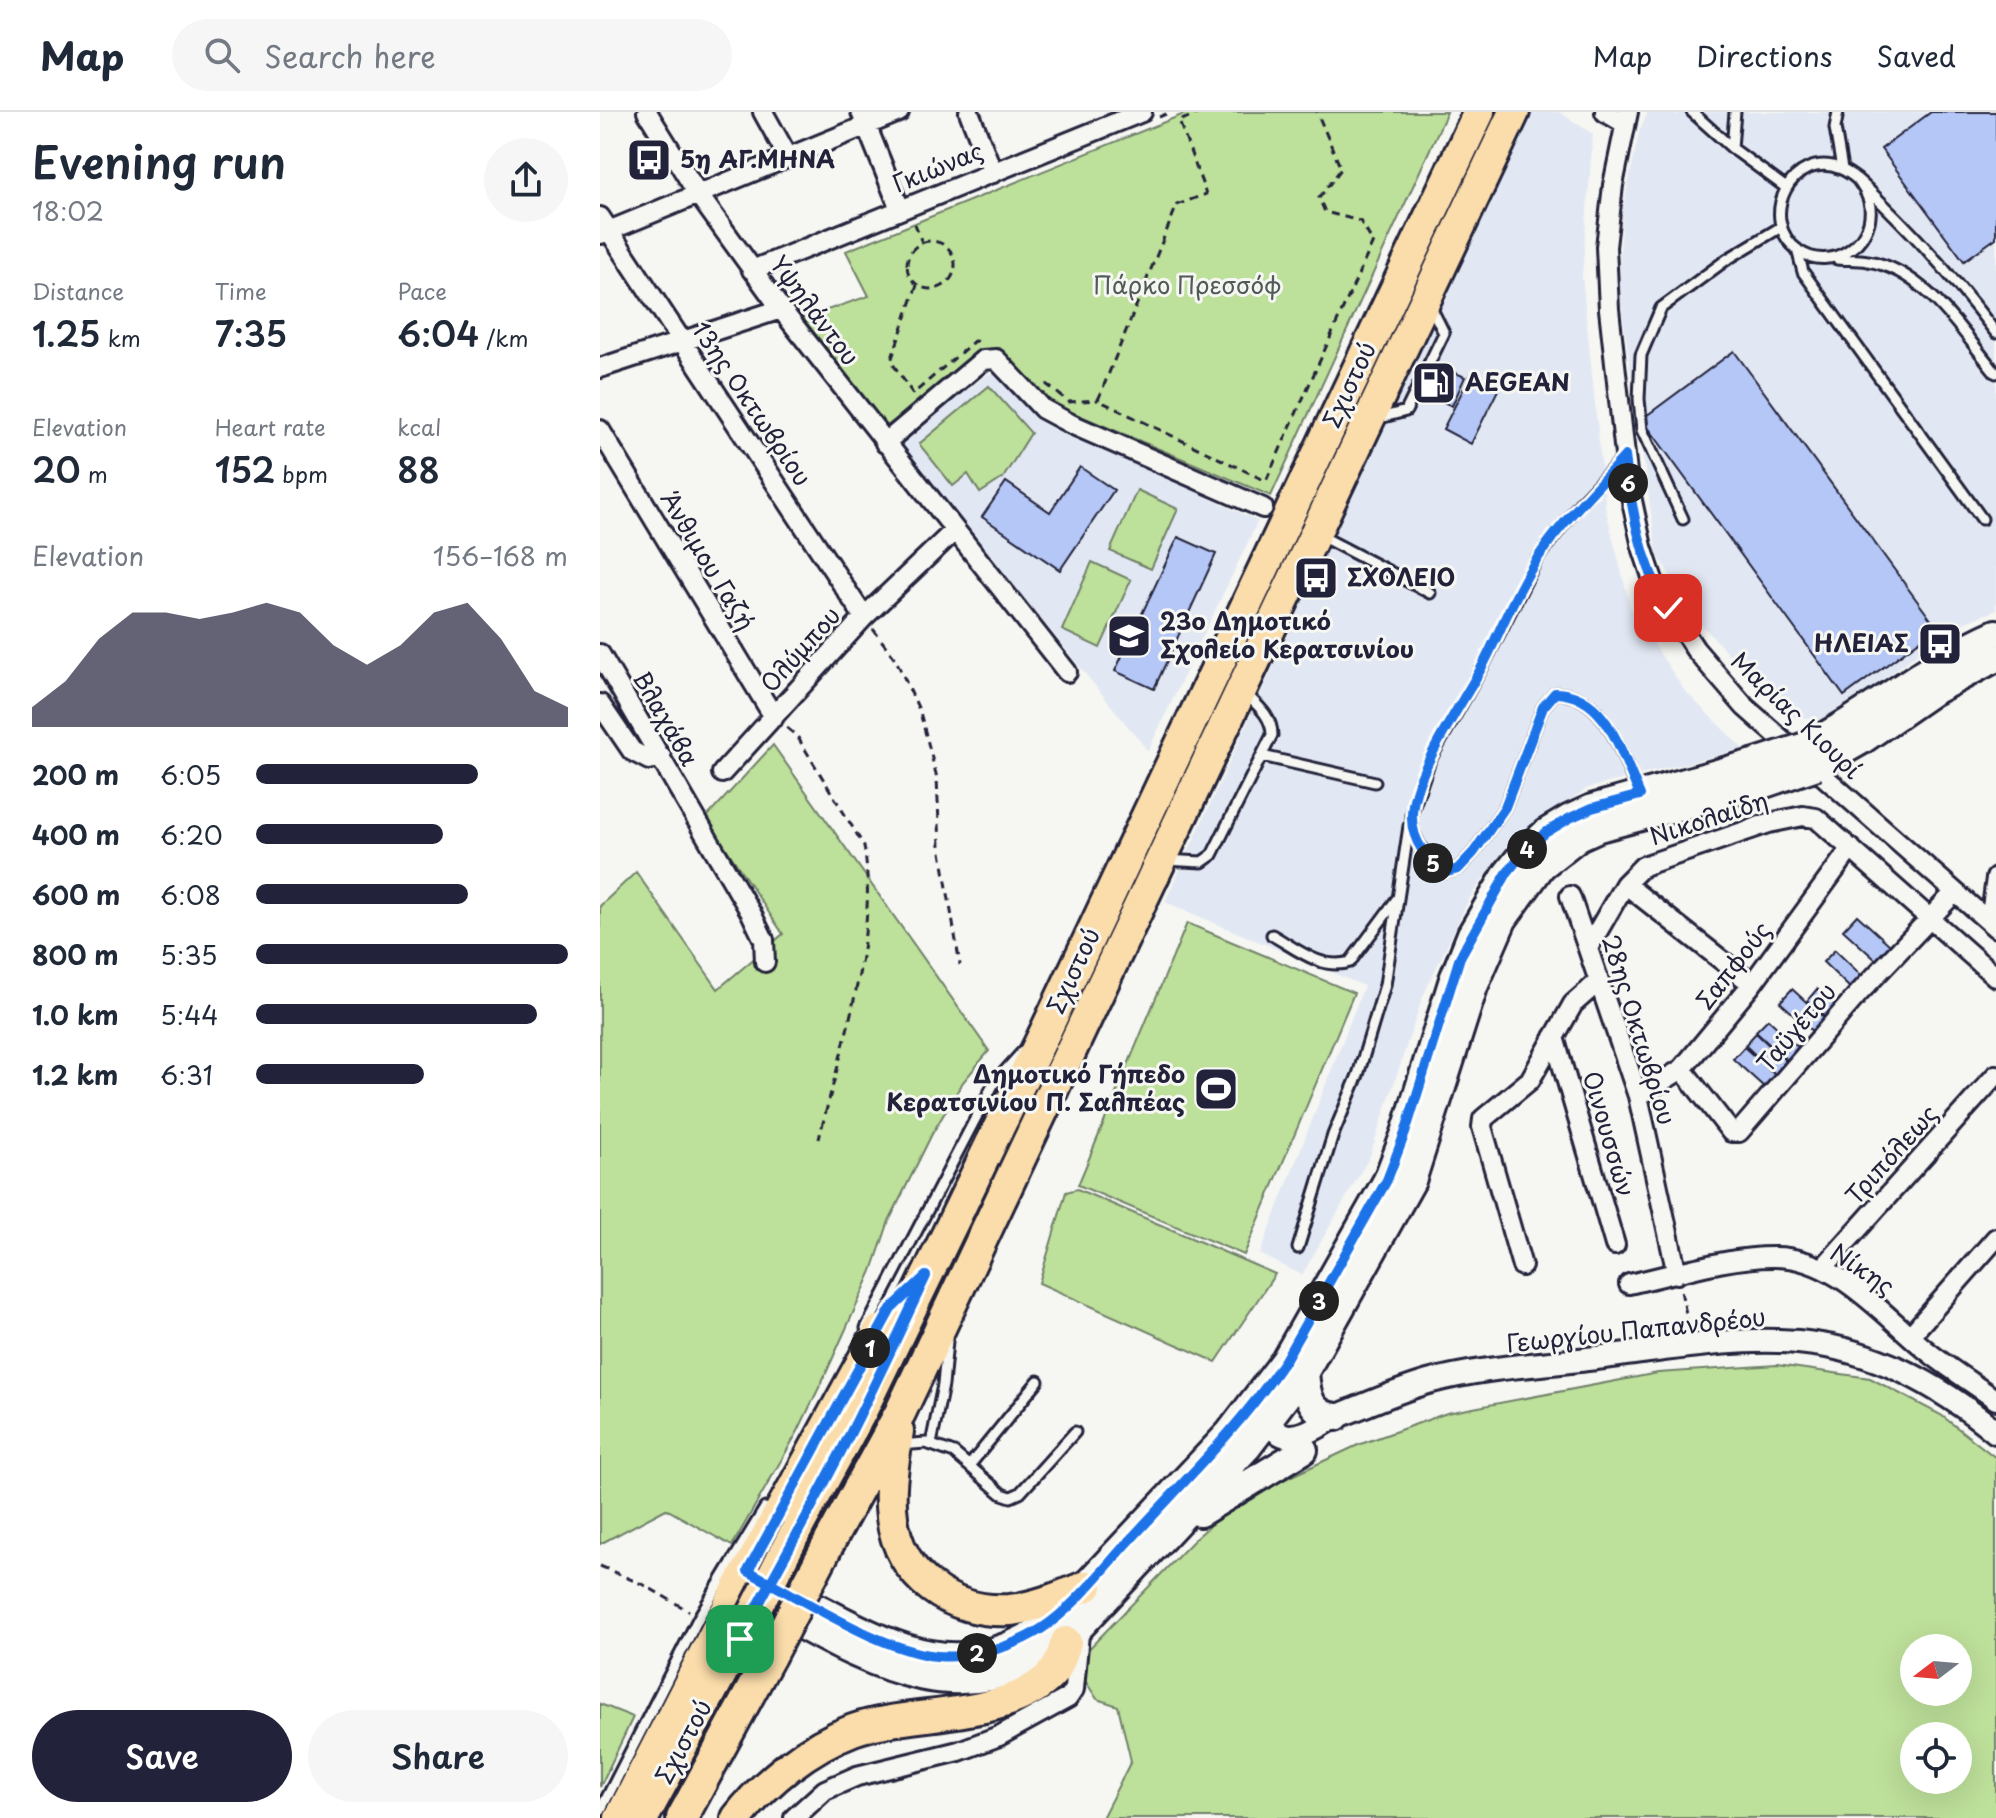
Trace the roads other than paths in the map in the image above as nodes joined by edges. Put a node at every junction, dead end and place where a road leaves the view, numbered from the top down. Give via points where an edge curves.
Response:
1 (647, 112) edge
2 (763, 112) edge
3 (899, 112) edge
4 (969, 112) edge
5 (1142, 112) edge
6 (1479, 112) edge
7 (1514, 112) edge
8 (1605, 112) edge
9 (1692, 112) edge
10 (1735, 112) edge
11 (1838, 112) edge
12 (1626, 118) edge
13 (864, 119) edge
14 (1732, 148) junction
15 (788, 157) junction
16 (1842, 169) junction
17 (993, 173) junction
18 (1857, 179) junction
19 (1785, 187) junction
20 (698, 194) junction
21 (900, 209) junction
22 (603, 227) edge
23 (1781, 227) junction
24 (1797, 249) junction
25 (1822, 258) junction
26 (752, 270) junction
27 (781, 309) junction
28 (1996, 333) edge
29 (680, 341) junction
30 (600, 368) edge
31 (1996, 373) edge
32 (600, 430) edge
33 (885, 443) junction
34 (1625, 456) junction
35 (1263, 508) dead end
36 (1683, 519) dead end
37 (1982, 519) dead end
38 (954, 531) junction
39 (1316, 533) junction
40 (1430, 593) dead end
41 (864, 617) junction
42 (1996, 633) edge
43 (600, 654) edge
44 (1996, 658) edge
45 (1067, 672) dead end
46 (1242, 690) junction
47 (600, 704) edge
48 (774, 717) junction
49 (661, 756) junction
50 (1262, 756) junction
51 (1811, 756) junction
52 (722, 773) dead end
53 (1758, 774) junction
54 (1375, 782) dead end
55 (1640, 795) junction
56 (1411, 815) junction
57 (1851, 848) junction
58 (1162, 860) junction
59 (1996, 878) edge
60 (1625, 884) junction
61 (1955, 892) junction
62 (1570, 896) dead end
63 (1397, 899) junction
64 (1929, 920) junction
65 (1993, 926) edge
66 (1272, 935) dead end
67 (1588, 948) junction
68 (765, 962) dead end
69 (1996, 977) edge
70 (1598, 982) junction
71 (1752, 984) junction
72 (1045, 1032) junction
73 (1554, 1037) junction
74 (1682, 1069) junction
75 (1996, 1075) edge
76 (1638, 1096) junction
77 (1996, 1238) edge
78 (1615, 1245) dead end
79 (1298, 1248) dead end
80 (1522, 1266) dead end
81 (1823, 1268) junction
82 (1677, 1274) junction
83 (926, 1276) junction
84 (1629, 1284) dead end
85 (951, 1305) junction
86 (1910, 1336) junction
87 (862, 1337) dead end
88 (1305, 1372) junction
89 (841, 1377) dead end
90 (1038, 1381) dead end
91 (833, 1391) dead end
92 (1996, 1400) edge
93 (900, 1413) junction
94 (1349, 1413) junction
95 (1268, 1423) junction
96 (1075, 1432) dead end
97 (1996, 1432) edge
98 (931, 1444) junction
99 (896, 1446) junction
100 (1247, 1448) junction
101 (1304, 1450) junction
102 (969, 1466) junction
103 (772, 1497) dead end
104 (1163, 1537) junction
105 (742, 1581) junction
106 (1087, 1586) junction
107 (1073, 1635) junction
108 (600, 1811) edge
109 (620, 1818) edge
110 (643, 1818) edge
111 (682, 1818) edge
112 (737, 1818) edge
113 (794, 1818) edge

1 - 20 street, Υψηλάντου
2 - 15 street
3 - 13 street
4 - 17 street
5 - 17 street, Γκιώνας
6 - 72 main road, Σχιστού
7 - 39 main road, Σχιστού
8 - 12 street
9 - 14 lane
10 - 14 lane
11 - 16 lane via 1835,128
12 - 34 street, Μαρίας Κιουρί via 1606,247
13 - 15 street
13 - 21 street
14 - 19 lane
15 - 20 street
16 - 18 lane
16 - 19 lane via 1812,167
17 - 21 street, Γκιώνας
18 - 25 lane via 1871,208 1868,227 1851,250
18 - 28 lane via 1915,235
19 - 23 lane via 1778,211
20 - 22 street
20 - 26 street, Υψηλάντου
21 - 26 street, Γκιώνας
22 - 29 street, 13ης Οκτωβρίου
23 - 24 lane
23 - 36 lane via 1661,308 1641,355 1642,430
24 - 25 lane
24 - 37 lane via 1803,272
25 - 31 lane via 1868,261 1912,279
26 - 27 street, Υψηλάντου
27 - 29 street
27 - 33 street, Υψηλάντου
29 - 30 street
29 - 41 street, 13ης Οκτωβρίου
32 - 48 street, Άνθιμου Γαζή
33 - 35 street via 983,360 996,359 1043,409
33 - 38 street, Υψηλάντου
34 - 56 lane via 1537,559 1430,760
34 - 61 street, Μαρίας Κιουρί via 1655,586 1695,649 1768,729
38 - 41 street, Ολύμπου
38 - 45 street, Υψηλάντου
39 - 40 lane
39 - 46 main road, Σχιστού
41 - 48 street, Ολύμπου
42 - 51 main road via 1919,673 1848,722
43 - 49 street, Βλαχάβα
44 - 51 main road via 1932,692 1861,741
46 - 50 lane via 1272,724
46 - 58 main road, Σχιστού
47 - 49 street via 632,751 649,760
48 - 52 street, Ολύμπου
49 - 68 street, Βλαχάβα via 764,940
50 - 54 lane
50 - 58 lane via 1208,860
51 - 53 main road, bridge
53 - 55 main road
53 - 88 main road via 1579,837 1527,884 1483,964 1412,1181
55 - 56 lane via 1604,715 1569,693 1555,693 1543,707 1505,807 1458,869 1447,872 1427,857
55 - 106 main road via 1570,818 1545,833 1507,873 1460,957 1387,1180 1285,1360 1236,1425
56 - 63 lane
57 - 60 street, Νικολαϊδη via 1816,818 1803,816 1654,861
57 - 64 street
57 - 71 street, Σαπφούς
58 - 85 main road, Σχιστού
59 - 65 street
60 - 67 street
60 - 71 street
61 - 64 street, Ταϋγέτου
61 - 65 street, Μαρίας Κιουρί
62 - 67 street, 28ης Οκτωβρίου
63 - 66 lane via 1350,962 1338,966 1320,962
63 - 79 lane via 1385,985
64 - 69 street
64 - 74 street, Ταϋγέτου via 1739,1132 1731,1132
67 - 70 street, 28ης Οκτωβρίου
70 - 73 street via 1573,1004
70 - 76 street, 28ης Οκτωβρίου
71 - 74 street, Σαπφούς
72 - 83 main road, Σχιστού
72 - 87 lane via 994,1083
73 - 78 street, Οινουσσών
73 - 80 street via 1530,1080 1483,1119
74 - 76 street, Σαπφούς
75 - 81 street, Τριπόλεως
76 - 82 street, 28ης Οκτωβρίου
77 - 86 street
81 - 82 street, Νίκης via 1777,1256
81 - 86 street, Νίκης
82 - 84 street, Νίκης
83 - 105 main road via 891,1309
83 - 110 main road, Σχιστού, bridge via 862,1410
85 - 93 main road, Σχιστού
85 - 98 lane
86 - 92 street, Νίκης
88 - 94 main road via 1317,1412
88 - 95 main road
89 - 91 lane
90 - 102 lane
93 - 99 main road
93 - 111 main road, Σχιστού, bridge
94 - 95 street, Γεωργίου Παπανδρέου via 1291,1436
94 - 97 street, Γεωργίου Παπανδρέου via 1421,1384 1481,1373 1682,1348 1805,1343 1883,1362 1954,1399
94 - 101 street, Γεωργίου Παπανδρέου
95 - 100 main road
96 - 102 lane via 1016,1496 1002,1494
98 - 99 lane
98 - 102 lane
99 - 106 main road via 890,1500 897,1541 931,1588 971,1608 990,1610 1032,1605
100 - 101 street, Γεωργίου Παπανδρέου via 1268,1460
100 - 104 main road
101 - 104 main road
103 - 108 lane via 699,1617
104 - 107 main road
105 - 106 main road via 880,1640 952,1657 1027,1637 1050,1623
105 - 107 main road via 870,1661 912,1676 969,1680 1008,1672 1037,1662
105 - 109 main road
107 - 112 main road via 1054,1671 1020,1695 983,1707 855,1730 826,1742 758,1792
107 - 113 street via 1074,1689 1068,1698 999,1736 825,1790

